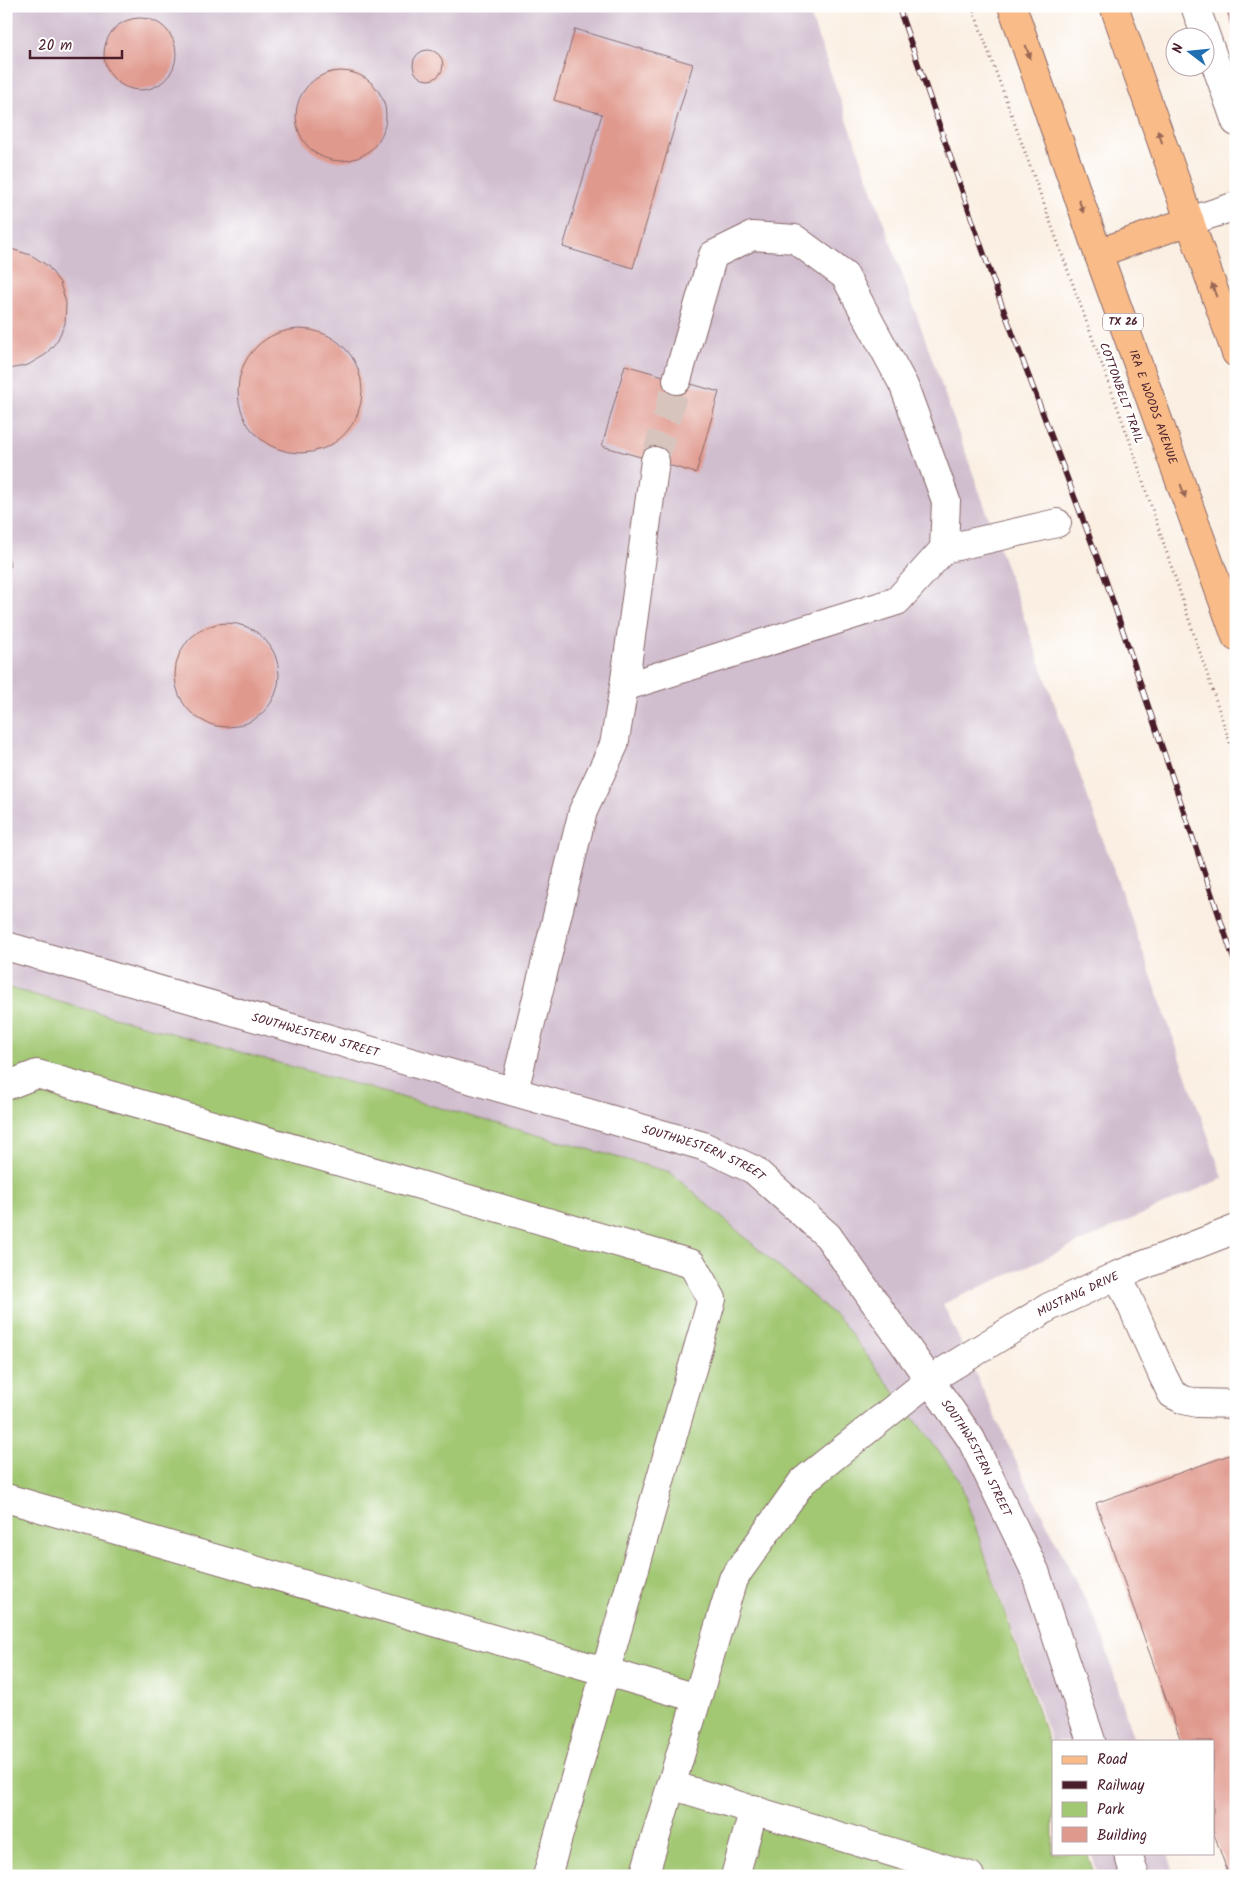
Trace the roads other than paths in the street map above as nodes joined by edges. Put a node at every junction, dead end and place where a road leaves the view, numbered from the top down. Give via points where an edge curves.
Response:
1 (1012, 6) edge
2 (1114, 6) edge
3 (1195, 6) edge
4 (1233, 107) edge
5 (1236, 206) edge
6 (1190, 221) junction
7 (1098, 253) junction
8 (1236, 353) edge
9 (677, 380) tunnel mouth
10 (655, 461) tunnel mouth
11 (1057, 523) dead end
12 (944, 549) junction
13 (1236, 637) edge
14 (624, 686) junction
15 (6, 946) edge
16 (6, 1086) edge
17 (514, 1091) junction
18 (1236, 1229) edge
19 (1118, 1275) junction
20 (930, 1380) junction
21 (1236, 1404) edge
22 (6, 1498) edge
23 (607, 1670) junction
24 (697, 1698) junction
25 (1091, 1740) edge
26 (672, 1785) junction
27 (754, 1809) junction
28 (1128, 1854) edge
29 (547, 1876) edge
30 (644, 1876) edge
31 (734, 1876) edge
32 (970, 1876) edge
33 (1136, 1876) edge

1 -> 7 main road, IRA E WOODS AVENUE / TX 26
6 -> 2 main road
3 - 4 street
5 - 6 street
6 - 7 main road
8 -> 6 main road
7 -> 13 main road, IRA E WOODS AVENUE / TX 26
9 - 12 street via 713,255 752,236 795,240 845,276 904,386 946,501
10 - 14 street
11 - 12 street
12 - 14 street via 897,600
14 - 17 street via 614,745 583,811
15 - 17 street, SOUTHWESTERN STREET
16 - 23 street via 37,1074 692,1264 712,1299
17 - 20 street, SOUTHWESTERN STREET via 703,1146 754,1170 828,1236
18 - 19 street, MUSTANG DRIVE
19 - 20 street, MUSTANG DRIVE via 1049,1307
19 - 21 street via 1172,1394 1196,1403
20 - 24 street, MUSTANG DRIVE via 802,1482 733,1579
20 - 25 street, SOUTHWESTERN STREET via 971,1439 1035,1571
22 - 23 street
23 - 24 street
23 - 29 street
24 - 26 street, MUSTANG DRIVE
26 - 27 street
26 - 30 street, MUSTANG DRIVE
27 - 31 street
27 - 32 street
28 - 33 street

